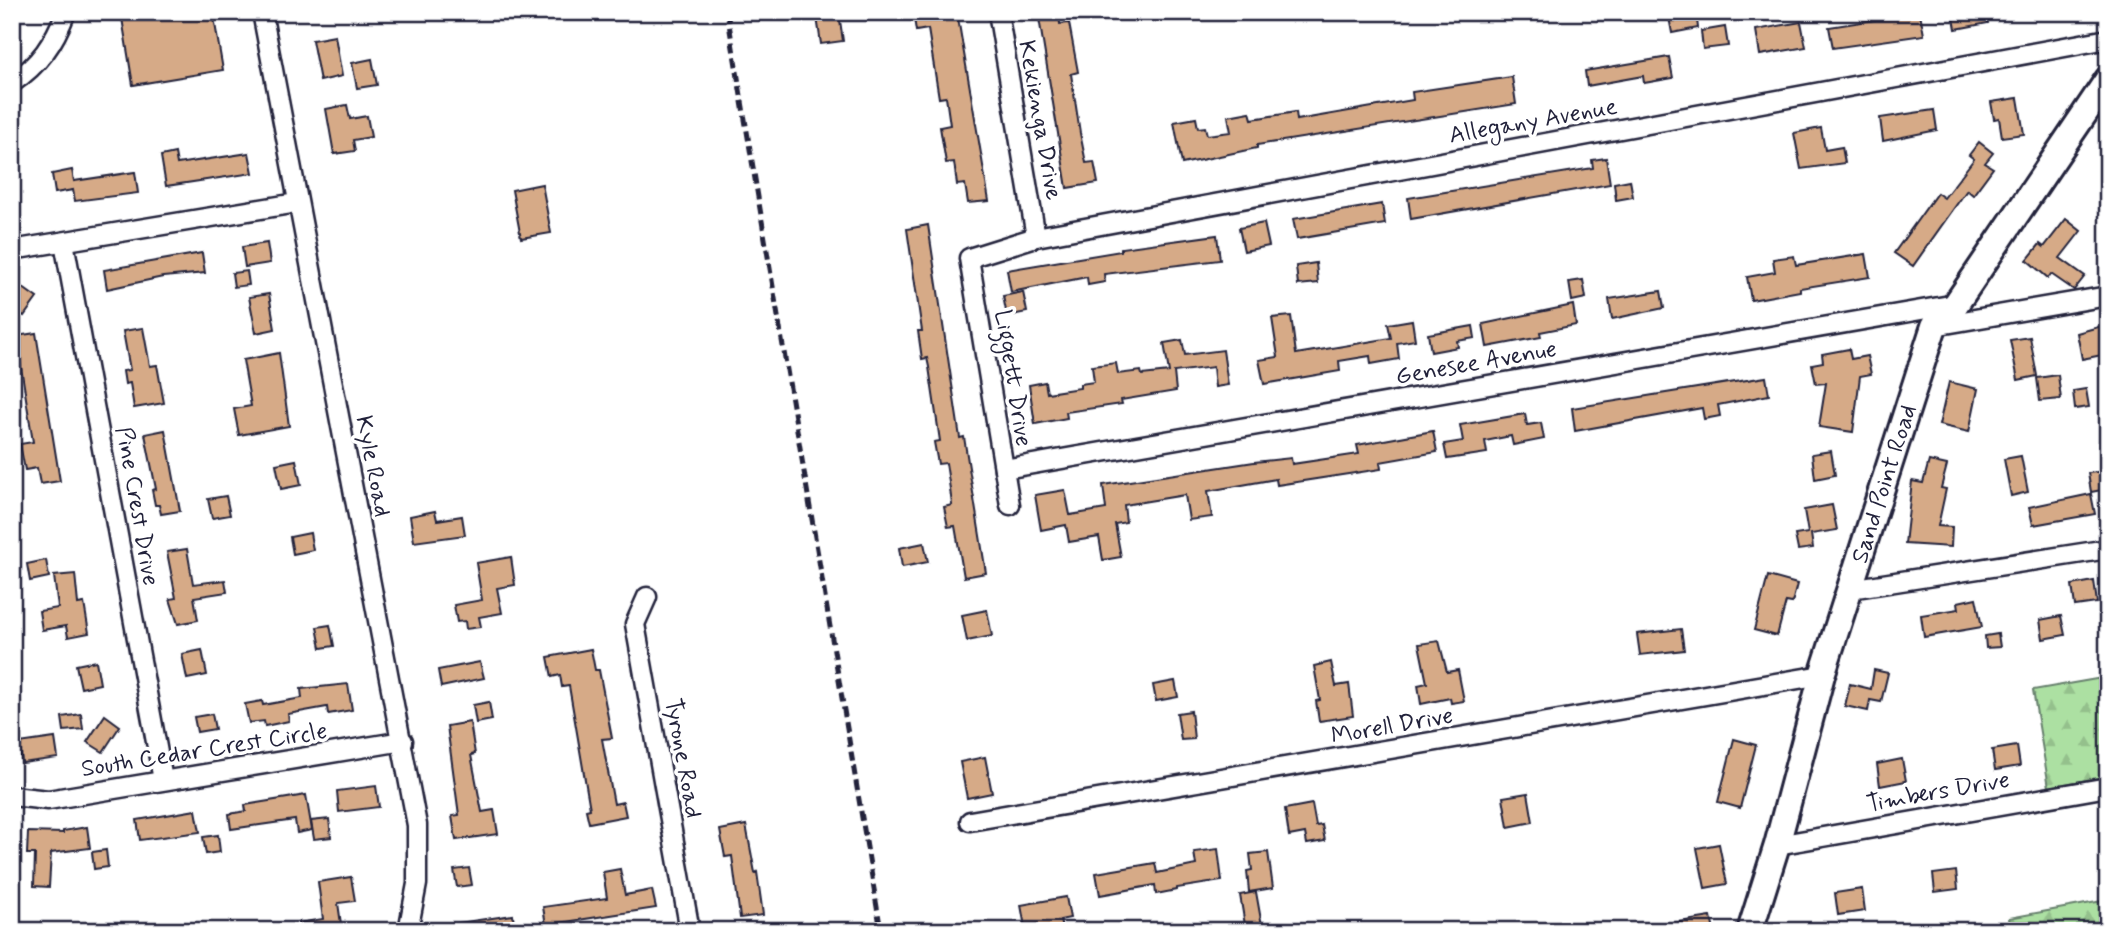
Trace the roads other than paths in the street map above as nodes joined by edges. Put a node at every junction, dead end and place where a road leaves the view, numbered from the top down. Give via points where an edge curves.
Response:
1 (66, 12) edge
2 (262, 12) edge
3 (998, 12) edge
4 (2108, 39) edge
5 (2108, 79) edge
6 (12, 83) edge
7 (298, 203) junction
8 (1036, 237) junction
9 (64, 242) junction
10 (12, 250) edge
11 (969, 258) joint
12 (2108, 296) edge
13 (1956, 304) junction
14 (1934, 326) junction
15 (1004, 468) junction
16 (1010, 505) dead end
17 (2108, 549) edge
18 (1850, 589) junction
19 (646, 597) dead end
20 (1822, 675) junction
21 (403, 741) junction
22 (163, 780) junction
23 (2108, 787) edge
24 (12, 796) edge
25 (970, 821) dead end
26 (1777, 845) junction
27 (408, 931) edge
28 (690, 931) edge
29 (1750, 931) edge

1 - 6 street via 54,41 34,69
2 - 7 street, Kyle Road
3 - 8 street, Kekienga Drive
4 - 8 street, Allegany Avenue
5 - 13 street, Sand Point Road
7 - 9 street
7 - 21 street, Kyle Road
8 - 11 street, Allegany Avenue
9 - 10 street
9 - 22 street, Pine Crest Drive
11 - 15 street, Liggett Drive
12 - 14 street
13 - 14 street, Sand Point Road
13 - 15 street, Genesee Avenue
14 - 18 street, Sand Point Road
15 - 16 street, Liggett Drive
17 - 18 street
18 - 20 street, Sand Point Road
19 - 28 street, Tyrone Road via 635,624
20 - 25 street, Morell Drive
20 - 26 street, Sand Point Road
21 - 22 street, South Cedar Crest Circle
21 - 27 street, Kyle Road via 417,825 417,884
22 - 24 street, South Cedar Crest Circle via 48,800
23 - 26 street, Timbers Drive
26 - 29 street, Sand Point Road

